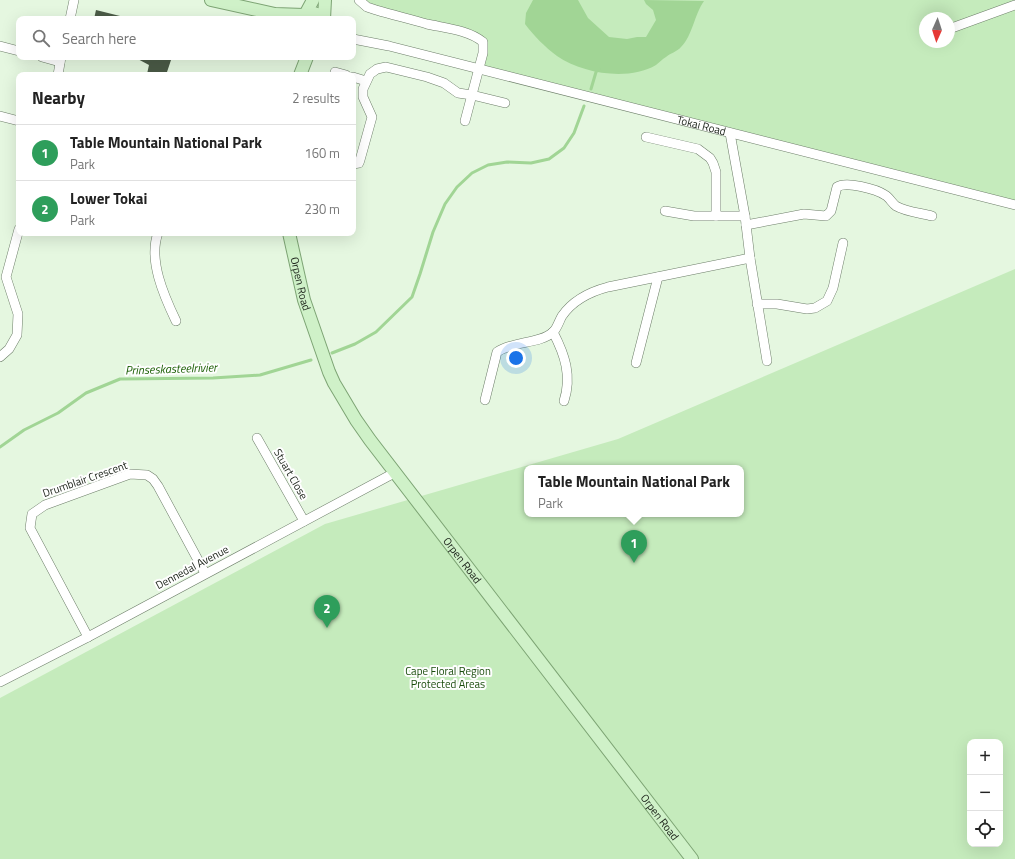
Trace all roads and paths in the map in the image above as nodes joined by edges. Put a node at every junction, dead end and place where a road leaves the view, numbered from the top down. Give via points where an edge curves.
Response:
1 (74, 0) edge
2 (211, 0) edge
3 (313, 0) edge
4 (325, 0) edge
5 (359, 0) edge
6 (1015, 5) edge
7 (235, 6) junction
8 (71, 16) edge
9 (260, 16) edge
10 (303, 16) edge
11 (321, 16) edge
12 (324, 16) edge
13 (955, 27) edge
14 (356, 34) edge
15 (356, 40) edge
16 (0, 46) edge
17 (389, 46) junction
18 (16, 50) edge
19 (61, 60) edge
20 (298, 60) edge
21 (306, 60) edge
22 (479, 69) junction
23 (59, 72) edge
24 (296, 72) edge
25 (301, 72) edge
26 (356, 78) edge
27 (366, 80) junction
28 (472, 95) junction
29 (505, 103) dead end
30 (0, 116) edge
31 (16, 120) edge
32 (465, 121) dead end
33 (730, 133) junction
34 (646, 137) dead end
35 (356, 164) edge
36 (1015, 205) edge
37 (664, 212) dead end
38 (716, 216) junction
39 (932, 216) dead end
40 (746, 220) junction
41 (17, 236) edge
42 (157, 236) edge
43 (290, 236) edge
44 (843, 243) dead end
45 (750, 258) junction
46 (658, 277) junction
47 (3, 278) edge
48 (757, 304) junction
49 (176, 321) dead end
50 (553, 332) junction
51 (0, 357) edge
52 (767, 361) dead end
53 (636, 363) dead end
54 (485, 400) dead end
55 (564, 401) dead end
56 (257, 438) dead end
57 (396, 472) junction
58 (304, 521) junction
59 (205, 573) junction
60 (88, 637) junction
61 (0, 682) edge
62 (692, 859) edge

1 - 8 street
2 - 7 main road
3 - 10 main road
4 - 12 main road
5 - 22 street via 376,10 479,38 484,45
6 - 13 street
7 - 9 main road
7 - 10 main road via 279,15
10 - 11 main road via 315,12
14 - 17 street, Tokai Road
15 - 17 street, Tokai Road
16 - 18 street
17 - 22 street, Tokai Road
19 - 23 street
20 - 24 main road
21 - 25 main road
22 - 28 street
22 - 33 street, Tokai Road
26 - 27 street
27 - 28 street via 374,71 386,67 438,80 458,93
27 - 35 street via 363,97 372,121 359,163
28 - 29 street
28 - 32 street
30 - 31 street
33 - 36 street, Tokai Road
33 - 40 street
34 - 38 street via 698,149 710,158 716,172
37 - 38 street
38 - 40 street
39 - 40 street via 896,206 886,195 879,192 842,184 837,187 826,216 804,214
40 - 45 street
41 - 47 street
42 - 49 street via 154,247 157,268 166,301
43 - 57 main road, Orpen Road via 304,300 331,377 356,420
44 - 48 street via 833,288 827,301 815,308 807,309
45 - 46 street
45 - 48 street
46 - 50 street via 586,294 567,309
46 - 53 street
47 - 51 street via 17,308 18,326 14,341
48 - 52 street
50 - 54 street via 497,352
50 - 55 street via 562,352 568,376
56 - 58 street, Stuart Close
57 - 58 street, Dennedal Avenue
57 - 62 main road, Orpen Road
58 - 59 street, Dennedal Avenue
59 - 60 street, Dennedal Avenue
59 - 60 street, Drumblair Crescent via 158,486 147,475 130,474 45,505 32,514 30,528
60 - 61 street, Dennedal Avenue

